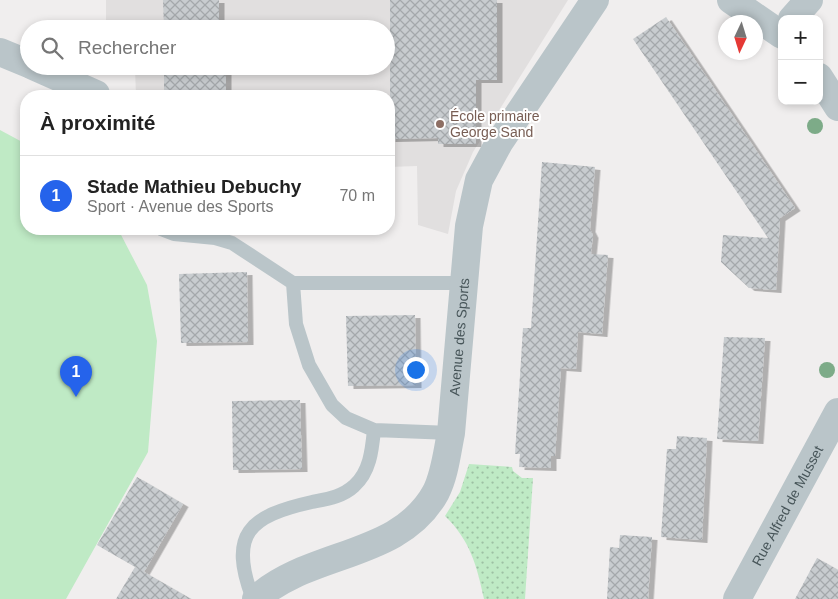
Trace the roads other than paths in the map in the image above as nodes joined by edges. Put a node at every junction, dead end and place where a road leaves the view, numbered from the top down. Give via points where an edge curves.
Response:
1 (595, 0) edge
2 (731, 0) edge
3 (809, 0) edge
4 (796, 15) edge
5 (778, 26) edge
6 (0, 52) edge
7 (20, 60) edge
8 (53, 75) edge
9 (823, 83) edge
10 (86, 90) edge
11 (838, 107) edge
12 (184, 235) edge
13 (293, 283) junction
14 (464, 283) junction
15 (838, 412) edge
16 (374, 430) junction
17 (451, 432) junction
18 (255, 599) edge
19 (737, 599) edge

1 - 14 street, Avenue des Sports via 499,143 479,180 470,219
2 - 5 street
3 - 4 street
6 - 7 street
8 - 10 street
9 - 11 street
12 - 13 lane via 232,243
13 - 14 lane
13 - 16 lane via 296,324 310,365 332,405 346,418
14 - 17 street, Avenue des Sports
15 - 19 street, Rue Alfred de Musset
16 - 17 lane
16 - 18 lane via 372,455 355,486 343,495 269,514 252,528 242,556 244,575
17 - 18 street, Avenue des Sports via 436,491 414,520 379,542 293,574

